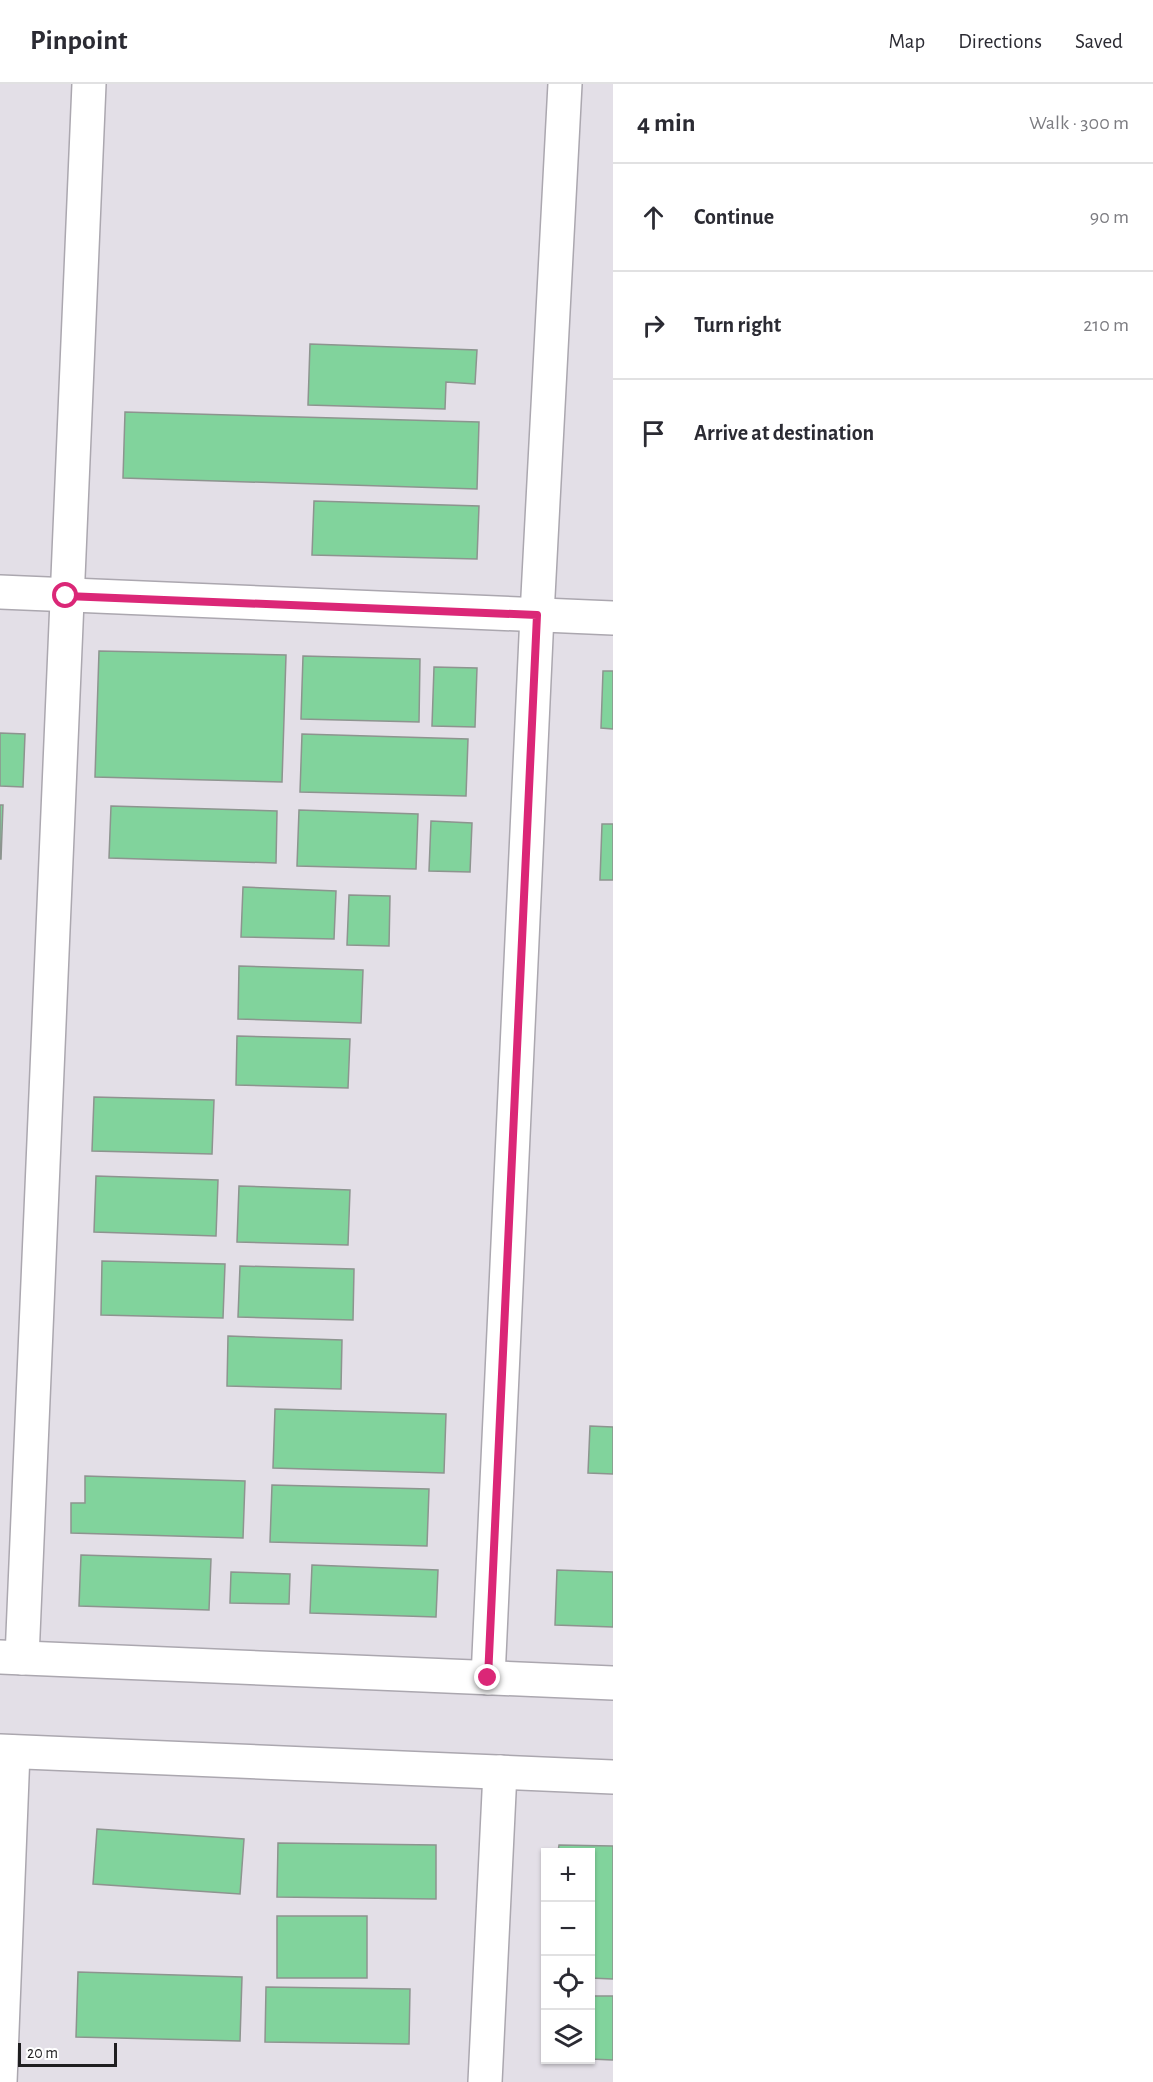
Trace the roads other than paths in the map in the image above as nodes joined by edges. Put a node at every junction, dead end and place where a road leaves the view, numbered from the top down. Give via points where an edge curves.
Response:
1 (89, 84) edge
2 (565, 84) edge
3 (0, 592) edge
4 (66, 596) junction
5 (537, 615) junction
6 (613, 618) edge
7 (11, 1658) edge
8 (488, 1678) junction
9 (613, 1683) edge
10 (7, 1751) edge
11 (500, 1773) junction
12 (613, 1777) edge
13 (0, 2082) edge
14 (485, 2082) edge

1 - 4 street
2 - 5 street
3 - 4 street
4 - 5 street
4 - 7 street
5 - 6 street
5 - 8 street
7 - 8 street
8 - 9 street
10 - 11 street
10 - 13 street
11 - 12 street
11 - 14 street

